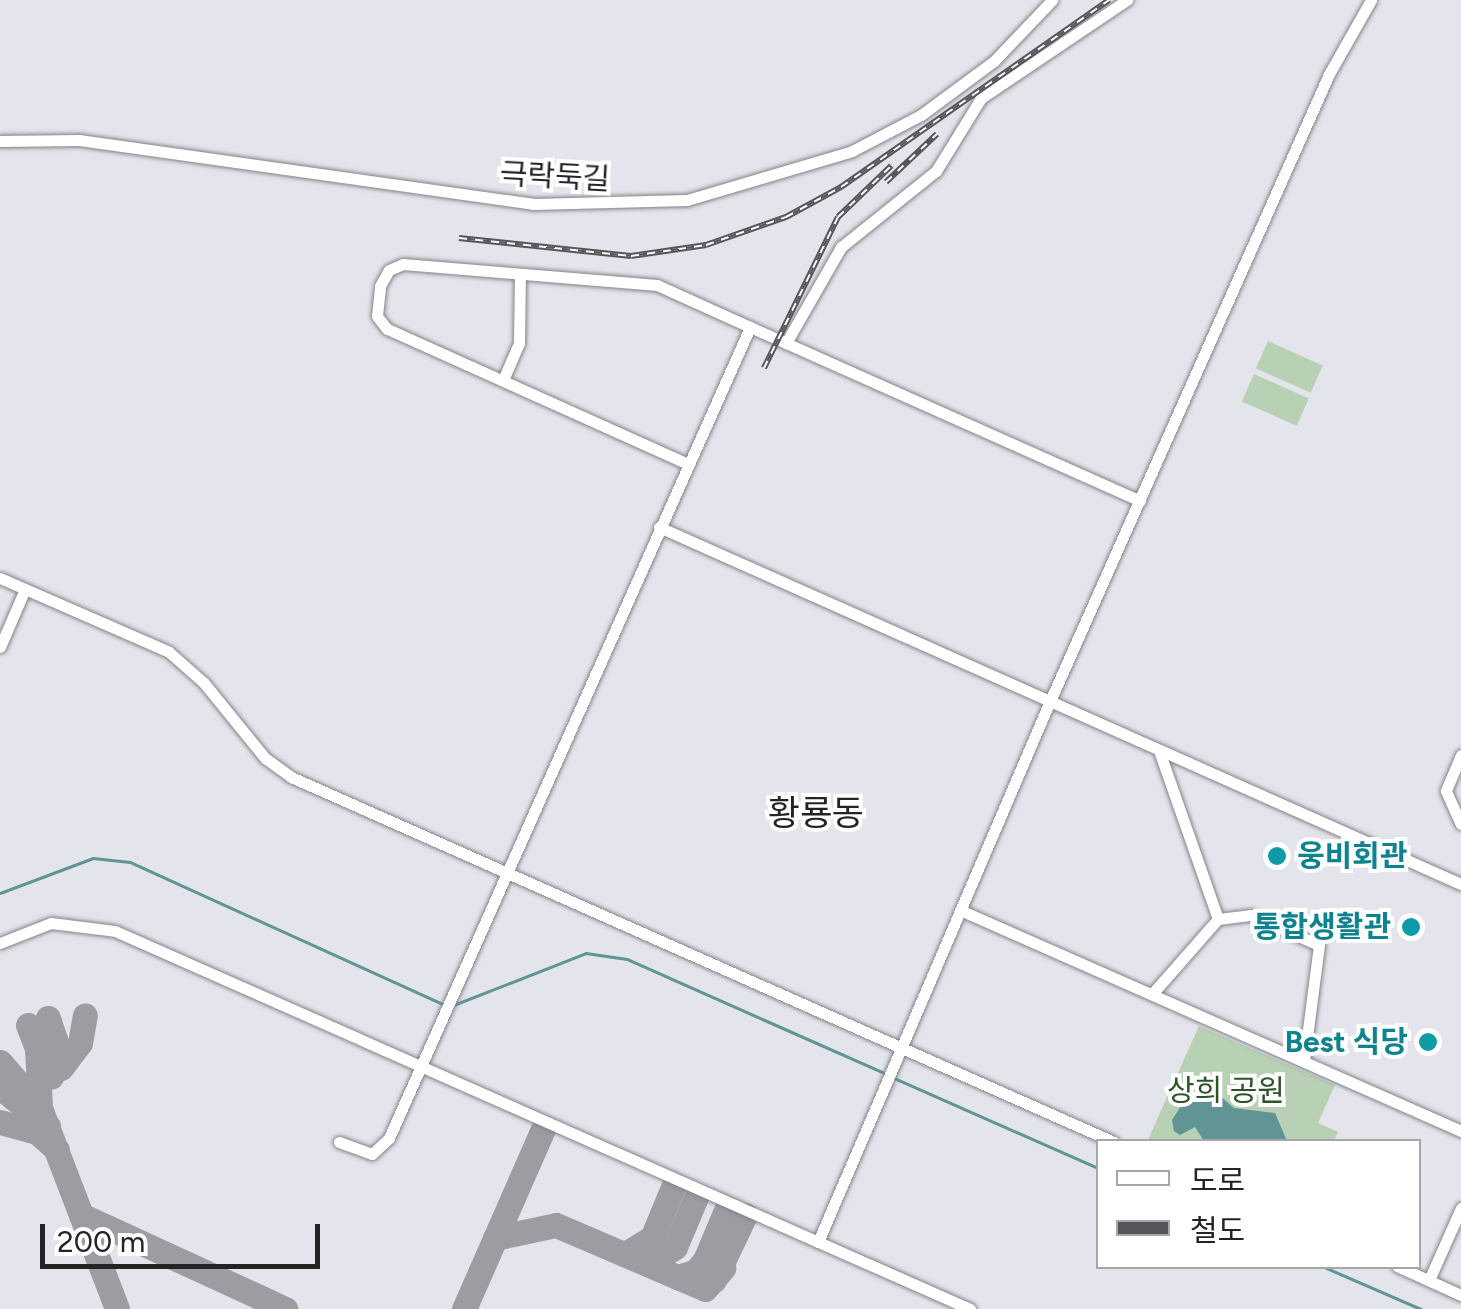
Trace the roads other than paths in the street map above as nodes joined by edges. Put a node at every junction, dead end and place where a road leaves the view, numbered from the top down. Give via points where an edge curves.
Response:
1 (1052, 0) edge
2 (1127, 0) edge
3 (1371, 0) edge
4 (0, 141) edge
5 (520, 275) junction
6 (750, 328) junction
7 (786, 344) junction
8 (502, 380) junction
9 (688, 464) junction
10 (1140, 502) junction
11 (660, 527) junction
12 (0, 578) edge
13 (25, 589) junction
14 (0, 648) edge
15 (1050, 701) junction
16 (1160, 753) junction
17 (1461, 755) edge
18 (1461, 824) edge
19 (506, 871) junction
20 (1461, 884) edge
21 (960, 910) junction
22 (1218, 919) junction
23 (0, 942) edge
24 (1152, 994) junction
25 (898, 1046) junction
26 (1304, 1062) junction
27 (421, 1064) junction
28 (1461, 1130) edge
29 (1107, 1139) edge
30 (339, 1142) dead end
31 (1461, 1208) edge
32 (818, 1242) junction
33 (1404, 1269) edge
34 (1429, 1280) junction
35 (1461, 1294) edge
36 (970, 1309) edge

1 - 4 street, 극락둑길 via 994,61 922,114 852,151 687,200 533,204 79,140
2 - 7 street via 981,98 936,171 842,247
3 - 10 street via 1329,74
5 - 6 street via 657,285
5 - 8 street via 519,343
5 - 8 street via 403,264 384,276 377,298 377,316 387,328
6 - 7 street
6 - 9 street
7 - 10 street
8 - 9 street
9 - 11 street
10 - 15 street
11 - 15 street
11 - 19 street
12 - 13 street
13 - 14 street
13 - 19 street via 180,660 265,758 291,777
15 - 16 street
15 - 21 street
16 - 20 street
16 - 22 street
17 - 18 street via 1446,791
19 - 25 street
19 - 27 street
21 - 24 street
21 - 25 street
22 - 24 street
22 - 26 street via 1250,915 1319,945
23 - 27 street via 51,923 116,931
24 - 26 street
25 - 29 street
25 - 32 street
26 - 28 street
27 - 30 street via 381,1149 372,1154
27 - 32 street
31 - 34 street
32 - 36 street
33 - 34 street
34 - 35 street

